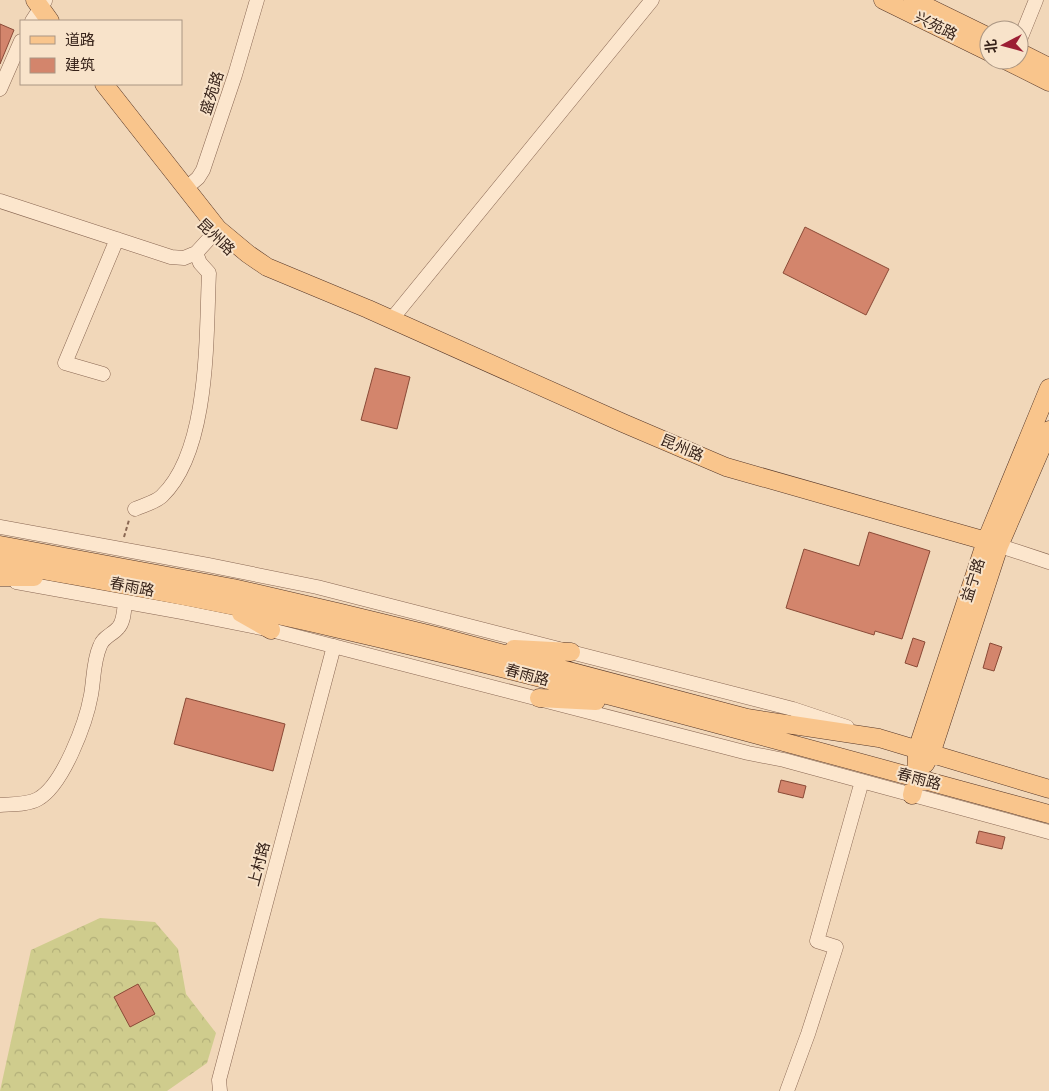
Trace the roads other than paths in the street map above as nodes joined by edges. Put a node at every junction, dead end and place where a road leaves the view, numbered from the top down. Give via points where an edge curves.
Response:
1 (257, 0) edge
2 (652, 0) edge
3 (883, 0) edge
4 (913, 0) edge
5 (1036, 0) edge
6 (42, 8) edge
7 (61, 20) edge
8 (1028, 20) edge
9 (979, 32) edge
10 (20, 43) edge
11 (979, 47) edge
12 (1029, 63) edge
13 (1049, 67) edge
14 (1029, 70) edge
15 (1049, 82) edge
16 (94, 85) edge
17 (105, 85) edge
18 (0, 89) edge
19 (185, 189) junction
20 (0, 201) edge
21 (214, 233) junction
22 (118, 239) junction
23 (196, 252) junction
24 (391, 320) junction
25 (103, 374) dead end
26 (1049, 388) edge
27 (1049, 430) edge
28 (135, 509) road end
29 (0, 527) edge
30 (0, 537) edge
31 (992, 544) junction
32 (0, 545) edge
33 (47, 554) junction
34 (0, 562) edge
35 (1049, 562) edge
36 (0, 578) edge
37 (84, 578) junction
38 (125, 602) junction
39 (227, 605) junction
40 (271, 630) junction
41 (334, 646) junction
42 (476, 646) junction
43 (571, 652) junction
44 (539, 698) junction
45 (642, 704) junction
46 (879, 738) junction
47 (924, 752) junction
48 (862, 780) junction
49 (1023, 780) junction
50 (1049, 782) edge
51 (914, 787) junction
52 (1049, 789) edge
53 (0, 805) edge
54 (1049, 814) edge
55 (1049, 832) edge
56 (220, 1091) edge
57 (787, 1091) edge

1 - 19 street, 盛苑路 via 204,170
2 - 24 street
3 - 11 main road, 兴苑路
4 - 9 main road, 兴苑路
5 - 8 street
6 - 7 main road
10 - 18 street
12 - 13 main road
14 - 15 main road
16 - 21 main road, 昆州路 via 175,193
17 - 19 main road, 昆州路
19 - 21 main road, 昆州路
20 - 22 street
21 - 23 street
21 - 24 main road, 昆州路 via 267,267
22 - 23 street via 171,257 184,258
22 - 25 street via 64,362
23 - 28 street via 209,273 201,403 182,471 162,497
24 - 31 main road, 昆州路 via 726,467
26 - 31 main road, 益宁路 via 1030,430
27 - 31 main road, 益宁路
29 - 43 street via 317,587
30 - 33 main road
31 - 35 street
31 - 47 main road, 益宁路
32 - 33 main road, 春雨路
33 - 42 main road, 春雨路 via 234,588
34 - 37 main road, 春雨路
36 - 37 main road
36 - 38 street
37 - 39 main road, 春雨路
38 - 40 street
38 - 53 street via 119,627 100,645 82,729 60,773 38,799
39 - 40 main road
39 - 45 main road, 春雨路 via 352,631
40 - 41 street
41 - 44 street
41 - 56 street, 上村路 via 219,1080
42 - 43 main road
42 - 46 main road, 春雨路 via 747,718
43 - 46 street via 793,709
44 - 45 main road
44 - 48 street
45 - 51 main road, 春雨路
46 - 47 main road, 春雨路
47 - 49 main road, 春雨路
47 - 51 main road, 益宁路
48 - 51 street
48 - 57 street via 817,942 836,948
49 - 50 street
49 - 52 main road, 春雨路
51 - 54 main road, 春雨路
51 - 55 street

